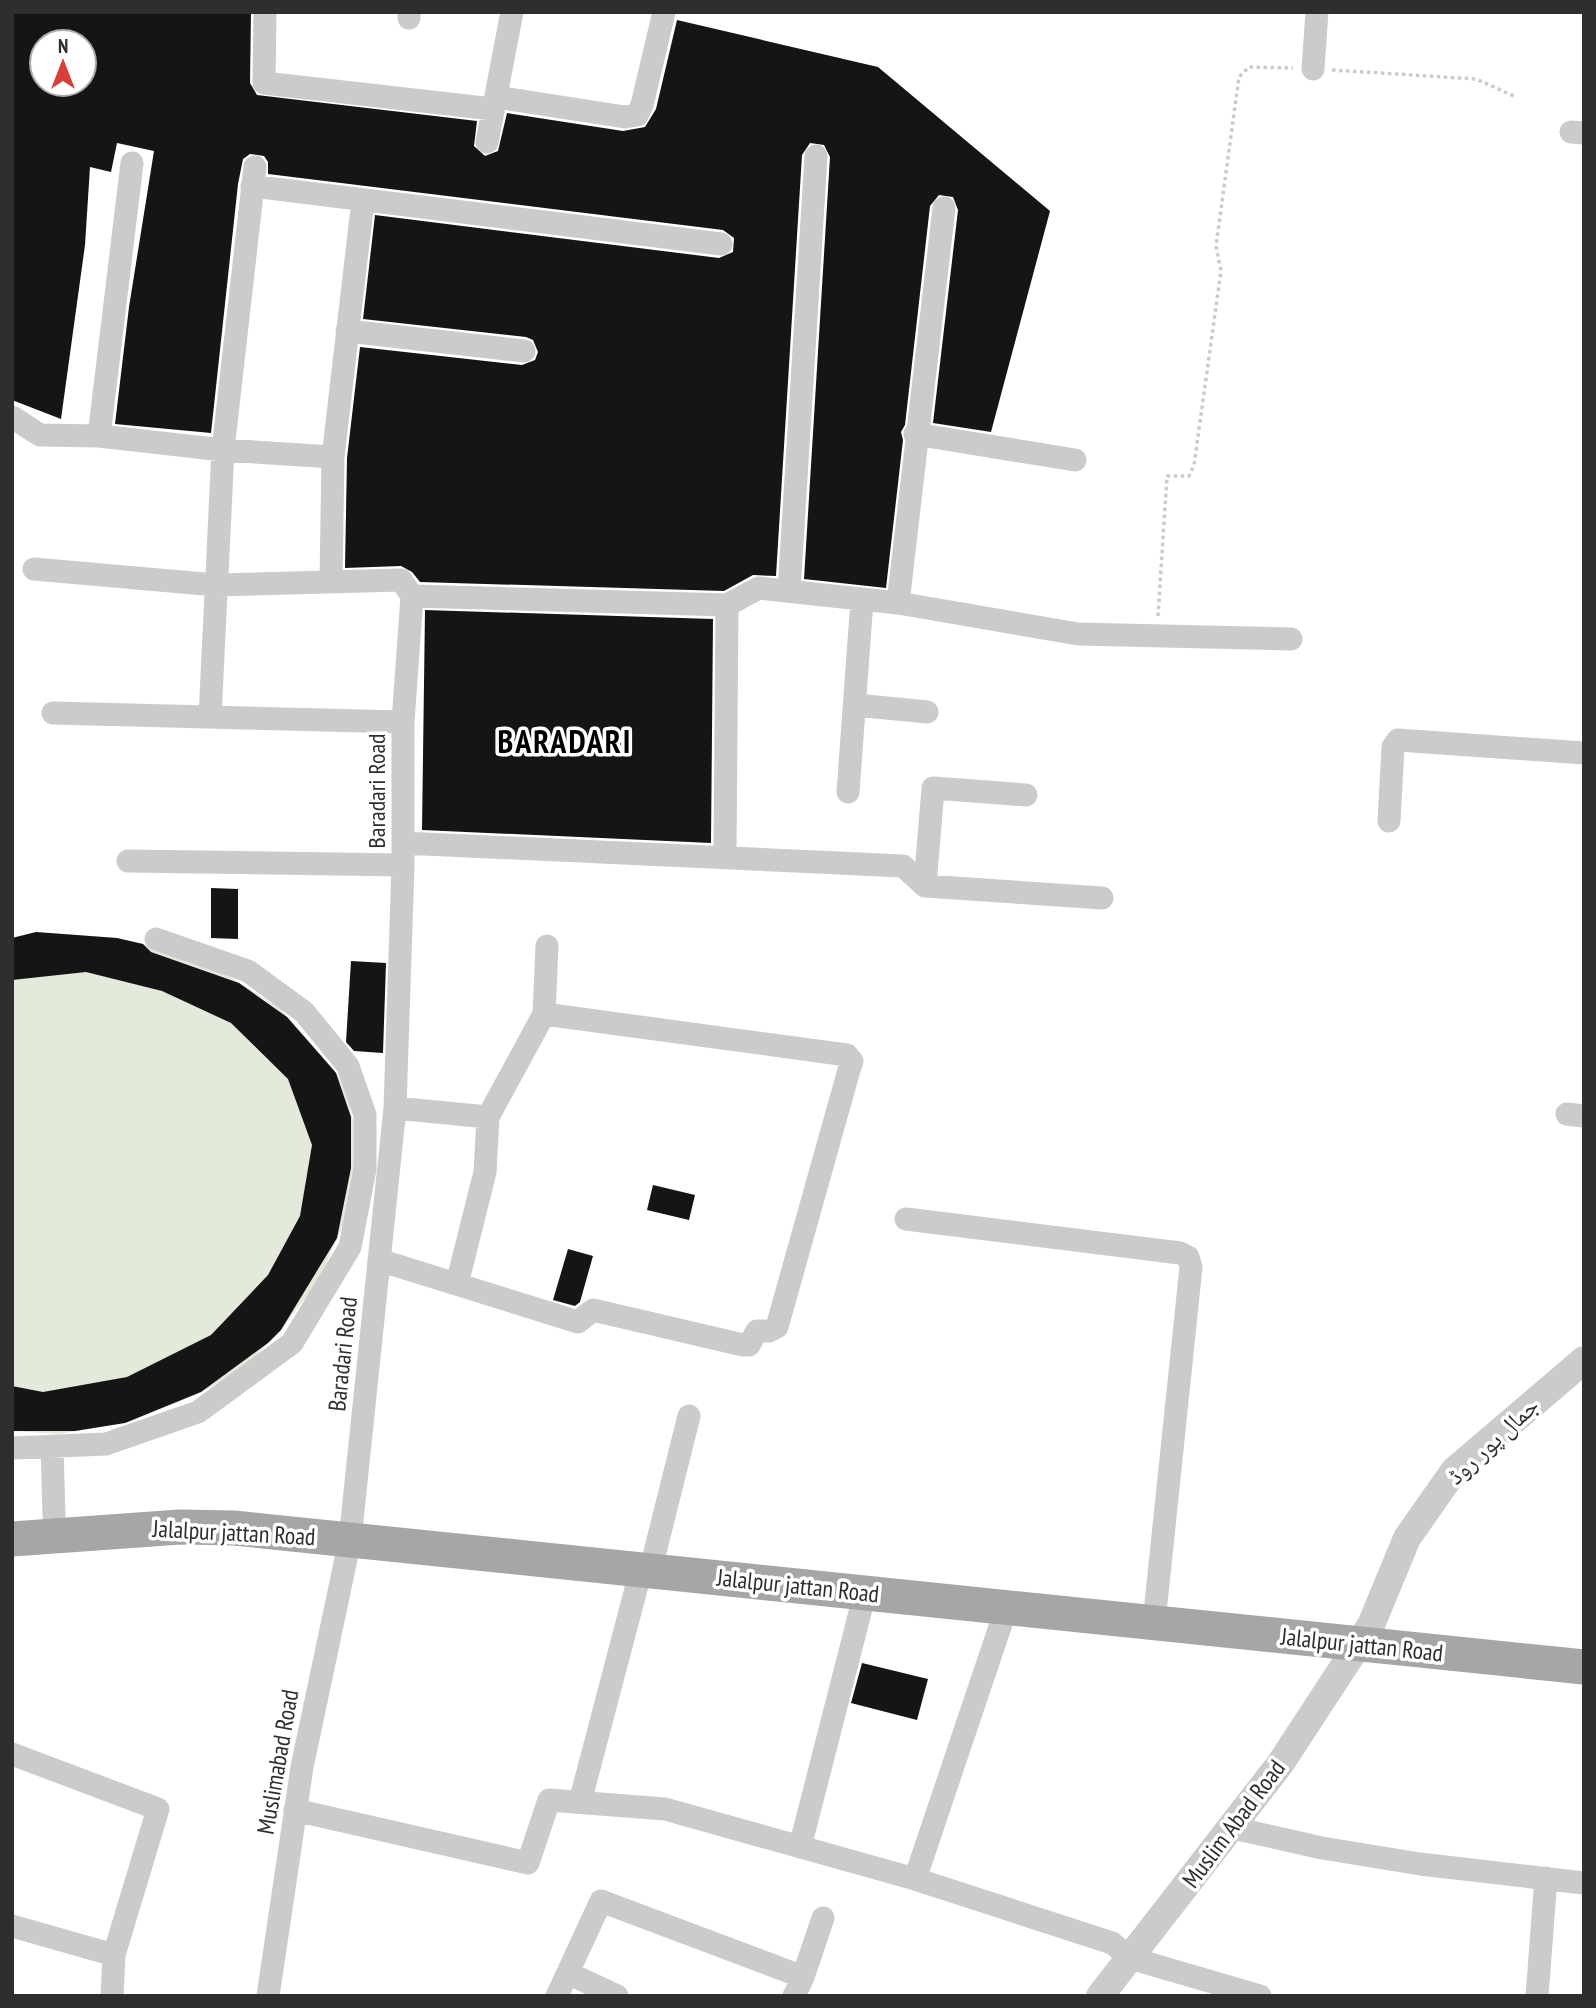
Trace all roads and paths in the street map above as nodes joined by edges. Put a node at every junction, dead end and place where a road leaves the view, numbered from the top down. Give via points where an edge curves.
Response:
1 (265, 12) edge
2 (512, 12) edge
3 (664, 12) edge
4 (1317, 12) edge
5 (1313, 69) junction
6 (1514, 96) dead end
7 (494, 103) junction
8 (487, 142) dead end
9 (816, 156) dead end
10 (132, 163) dead end
11 (363, 200) junction
12 (944, 208) dead end
13 (721, 244) dead end
14 (347, 331) junction
15 (524, 351) dead end
16 (12, 417) edge
17 (915, 434) junction
18 (99, 436) junction
19 (223, 450) junction
20 (333, 457) junction
21 (1075, 460) dead end
22 (34, 569) dead end
23 (331, 581) junction
24 (216, 585) junction
25 (789, 590) junction
26 (412, 596) junction
27 (862, 600) junction
28 (898, 603) junction
29 (727, 605) junction
30 (1157, 636) junction
31 (1291, 639) dead end
32 (856, 705) junction
33 (927, 712) dead end
34 (53, 713) dead end
35 (210, 717) junction
36 (403, 722) junction
37 (1584, 753) edge
38 (848, 792) dead end
39 (1026, 795) dead end
40 (1389, 821) dead end
41 (403, 854) junction
42 (725, 857) junction
43 (128, 861) dead end
44 (925, 886) junction
45 (1102, 898) dead end
46 (156, 939) dead end
47 (547, 946) dead end
48 (544, 1014) junction
49 (396, 1108) junction
50 (488, 1117) junction
51 (906, 1219) dead end
52 (379, 1260) junction
53 (457, 1284) junction
54 (1584, 1360) edge
55 (689, 1416) dead end
56 (52, 1447) junction
57 (12, 1448) edge
58 (54, 1516) junction
59 (12, 1520) edge
60 (351, 1530) junction
61 (12, 1539) edge
62 (648, 1561) junction
63 (764, 1573) junction
64 (865, 1593) junction
65 (1156, 1602) junction
66 (1006, 1609) junction
67 (1365, 1635) junction
68 (1584, 1645) edge
69 (1584, 1667) edge
70 (12, 1754) edge
71 (579, 1802) junction
72 (295, 1810) junction
73 (1233, 1828) junction
74 (800, 1847) junction
75 (1546, 1878) junction
76 (915, 1879) junction
77 (1584, 1883) edge
78 (823, 1918) dead end
79 (12, 1926) edge
80 (114, 1955) junction
81 (1130, 1958) junction
82 (568, 1973) junction
83 (799, 1986) edge
84 (112, 1996) edge
85 (268, 1996) edge
86 (557, 1996) edge
87 (617, 1996) edge
88 (1100, 1996) edge
89 (1260, 1996) edge
90 (1537, 1996) edge

1 - 7 street via 264,83
2 - 7 street
3 - 7 street via 637,115
4 - 5 street
5 - 6 path via 1476,79
5 - 30 path via 1260,66 1245,69 1238,77 1216,246 1221,271 1193,469 1185,477 1167,477
7 - 8 street
9 - 25 street
10 - 18 street
11 - 13 street
11 - 14 street
11 - 19 street via 253,176
12 - 17 street
14 - 15 street
14 - 20 street
16 - 18 street via 40,435
17 - 21 street
17 - 28 street
18 - 19 street
19 - 20 street
19 - 24 street
20 - 23 street
22 - 24 street
23 - 24 street
23 - 26 street via 401,580
24 - 35 street
25 - 27 street
25 - 29 street via 759,588
26 - 29 street
26 - 36 street, Baradari Road
27 - 28 street
27 - 32 street
28 - 30 street via 1078,634
29 - 42 street
30 - 31 street
32 - 33 street
32 - 38 street
34 - 35 street
35 - 36 street
36 - 41 street, Baradari Road
37 - 40 street via 1398,740 1393,747
39 - 44 street via 933,788
41 - 42 street
41 - 43 street
41 - 49 street, Baradari Road
42 - 44 street via 903,866
44 - 45 street
46 - 56 street via 248,971 304,1012 348,1066 365,1115 365,1169 350,1247 292,1343 198,1412 106,1444
47 - 48 street
48 - 50 street
48 - 53 street via 847,1055 852,1061 777,1327 757,1331 749,1345 743,1345 593,1310 578,1322
49 - 50 street
49 - 52 street, Baradari Road
50 - 53 street via 485,1172
51 - 65 street via 1188,1257 1191,1267
52 - 53 street
52 - 60 street, Baradari Road
54 - 67 street, جمال پور روڈ via 1454,1471 1408,1538
55 - 62 street
56 - 57 street
56 - 58 street
58 - 59 main road, Jalalpur jattan Road
58 - 60 main road, Jalalpur jattan Road via 178,1508
60 - 61 main road, Jalalpur jattan Road via 180,1527
60 - 62 main road, Jalalpur jattan Road
60 - 72 street, Muslimabad Road
62 - 63 main road, Jalalpur jattan Road
62 - 71 street
63 - 64 main road, Jalalpur jattan Road
63 - 65 main road, Jalalpur jattan Road
64 - 66 main road, Jalalpur jattan Road
64 - 74 street
65 - 67 main road, Jalalpur jattan Road
66 - 67 main road, Jalalpur jattan Road
66 - 76 street
67 - 68 main road, Jalalpur jattan Road
67 - 69 main road, Jalalpur jattan Road
67 - 73 street, Muslim Abad Road
70 - 80 street via 158,1809
71 - 72 street via 549,1800 528,1863
71 - 74 street via 665,1810
72 - 85 street, Muslimabad Road
73 - 75 street via 1420,1864
73 - 81 street, Muslim Abad Road
74 - 76 street
75 - 77 street
75 - 90 street
76 - 81 street via 1112,1944
78 - 83 street
79 - 80 street
80 - 84 street
81 - 88 street, Muslim Abad Road
81 - 89 street
82 - 83 street via 601,1901
82 - 86 street
82 - 87 street

